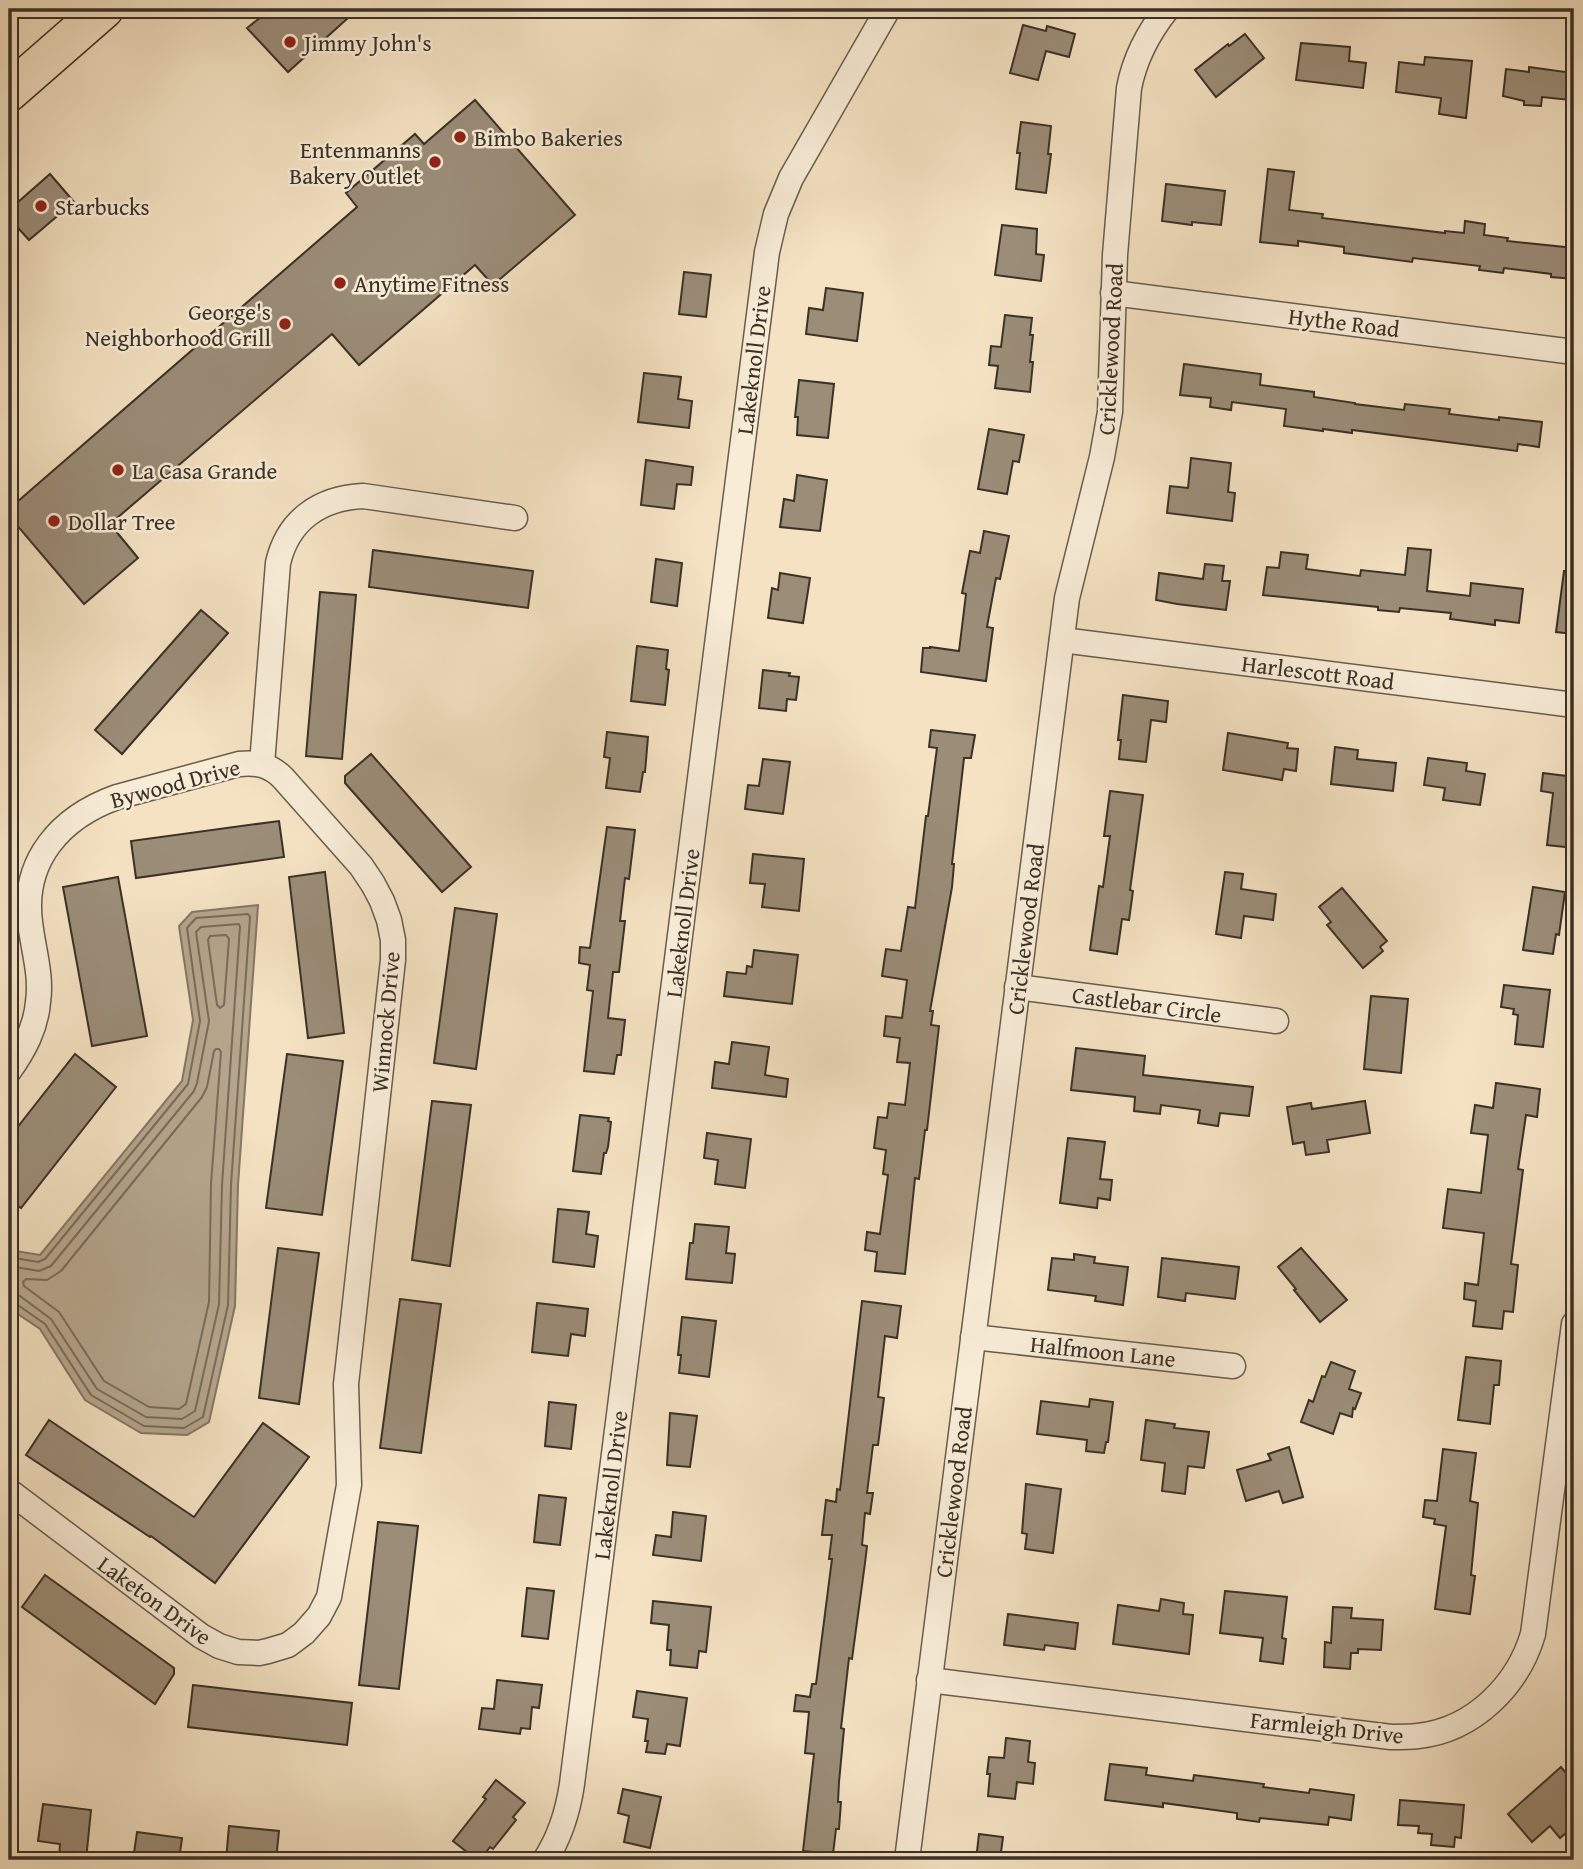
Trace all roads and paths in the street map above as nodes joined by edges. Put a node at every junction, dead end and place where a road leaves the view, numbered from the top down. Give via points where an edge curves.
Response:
1 (104, 9) edge
2 (888, 9) edge
3 (1167, 9) edge
4 (9, 92) edge
5 (1113, 293) junction
6 (1574, 352) edge
7 (515, 519) dead end
8 (1062, 640) junction
9 (1574, 705) edge
10 (262, 764) junction
11 (1017, 987) junction
12 (1276, 1021) dead end
13 (9, 1071) edge
14 (1574, 1324) edge
15 (973, 1337) junction
16 (1233, 1366) dead end
17 (9, 1491) edge
18 (312, 1624) joint
19 (929, 1680) junction
20 (545, 1860) edge
21 (907, 1860) edge

1 - 4 main road
2 - 20 street, Lakeknoll Drive via 791,178 766,252 572,1784 560,1831
3 - 5 street, Cricklewood Road via 1139,51 1129,88
5 - 6 street, Hythe Road
5 - 8 street, Cricklewood Road via 1110,412 1067,598
7 - 10 street via 362,496 324,504 301,521 278,563
8 - 9 street, Harlescott Road
8 - 11 street, Cricklewood Road
10 - 13 street, Bywood Drive via 239,765 98,803 52,839 37,865 29,894 39,985 36,1015 28,1041
10 - 18 street, Winnock Drive via 279,774 367,875 386,911 393,949 346,1384 349,1485 329,1597
11 - 12 street, Castlebar Circle
11 - 15 street, Cricklewood Road
14 - 19 street, Farmleigh Drive via 1533,1634 1514,1677 1473,1717 1438,1732 1391,1737
15 - 16 street, Halfmoon Lane
15 - 19 street, Cricklewood Road
17 - 18 street, Laketon Drive via 219,1646 248,1653 268,1651 288,1645
19 - 21 street, Cricklewood Road

